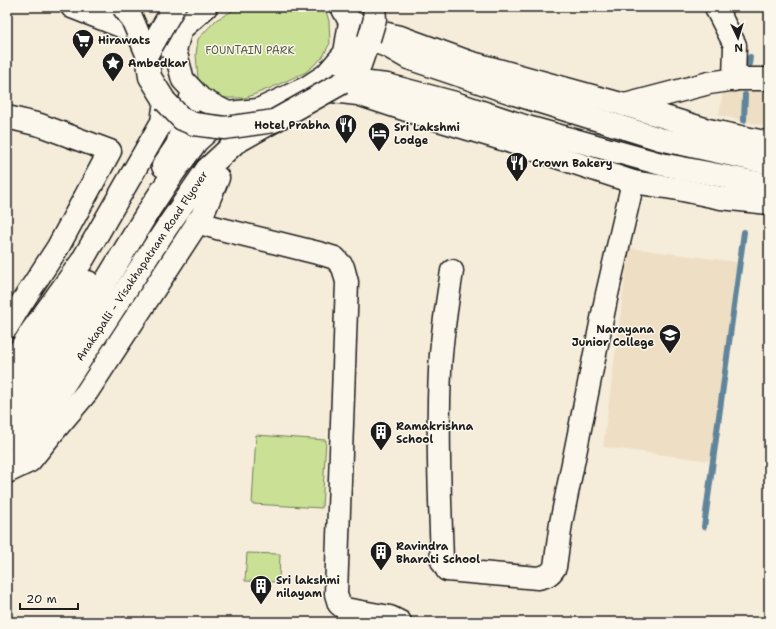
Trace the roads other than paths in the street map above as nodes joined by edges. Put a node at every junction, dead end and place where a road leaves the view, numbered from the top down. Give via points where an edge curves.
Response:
1 (72, 7) edge
2 (124, 7) edge
3 (174, 7) edge
4 (206, 7) edge
5 (374, 7) edge
6 (717, 7) edge
7 (346, 15) edge
8 (370, 39) junction
9 (175, 50) junction
10 (147, 54) junction
11 (734, 80) junction
12 (769, 80) edge
13 (342, 84) junction
14 (306, 88) junction
15 (193, 91) junction
16 (165, 101) junction
17 (626, 105) junction
18 (228, 113) junction
19 (7, 117) edge
20 (274, 121) junction
21 (769, 143) edge
22 (769, 163) edge
23 (218, 178) dead end
24 (633, 182) junction
25 (769, 185) edge
26 (769, 203) edge
27 (197, 222) junction
28 (452, 271) dead end
29 (7, 327) edge
30 (7, 371) edge
31 (7, 404) edge
32 (7, 437) edge
33 (7, 472) edge
34 (400, 622) edge

1 - 9 street
2 - 10 street, bridge via 132,18
3 - 10 street, bridge
4 - 9 street via 181,29
5 - 8 street, bridge via 375,19
6 - 11 street via 734,45
7 - 14 street via 346,53 326,75
7 - 17 street via 383,33 469,62
8 - 13 street via 359,68
8 - 22 street via 408,58 660,139
9 - 15 street via 183,80
10 - 16 street via 150,77
11 - 12 street
11 - 17 street via 710,83
13 - 20 street, Anakapalli - Visakhapatnam Road Flyover, bridge
13 - 25 street via 360,82 387,85 661,164
14 - 18 street via 258,110
14 - 24 street via 358,94
15 - 18 street via 201,99
15 - 31 street via 177,146
16 - 20 street, bridge via 182,119 194,124 225,128
16 - 30 street via 162,122 82,261 31,332
17 - 21 street via 708,130
18 - 32 street via 197,141 174,172
19 - 29 street via 40,125 110,151 58,247
20 - 33 street, Anakapalli - Visakhapatnam Road Flyover via 235,143 207,169
23 - 27 street
24 - 26 street via 721,198
24 - 28 street via 561,523 555,567 546,577 447,570 442,561 438,437 440,370
27 - 33 street via 87,392 30,461
27 - 34 street via 335,258 343,267 347,282 336,594 339,604 345,609 390,617

